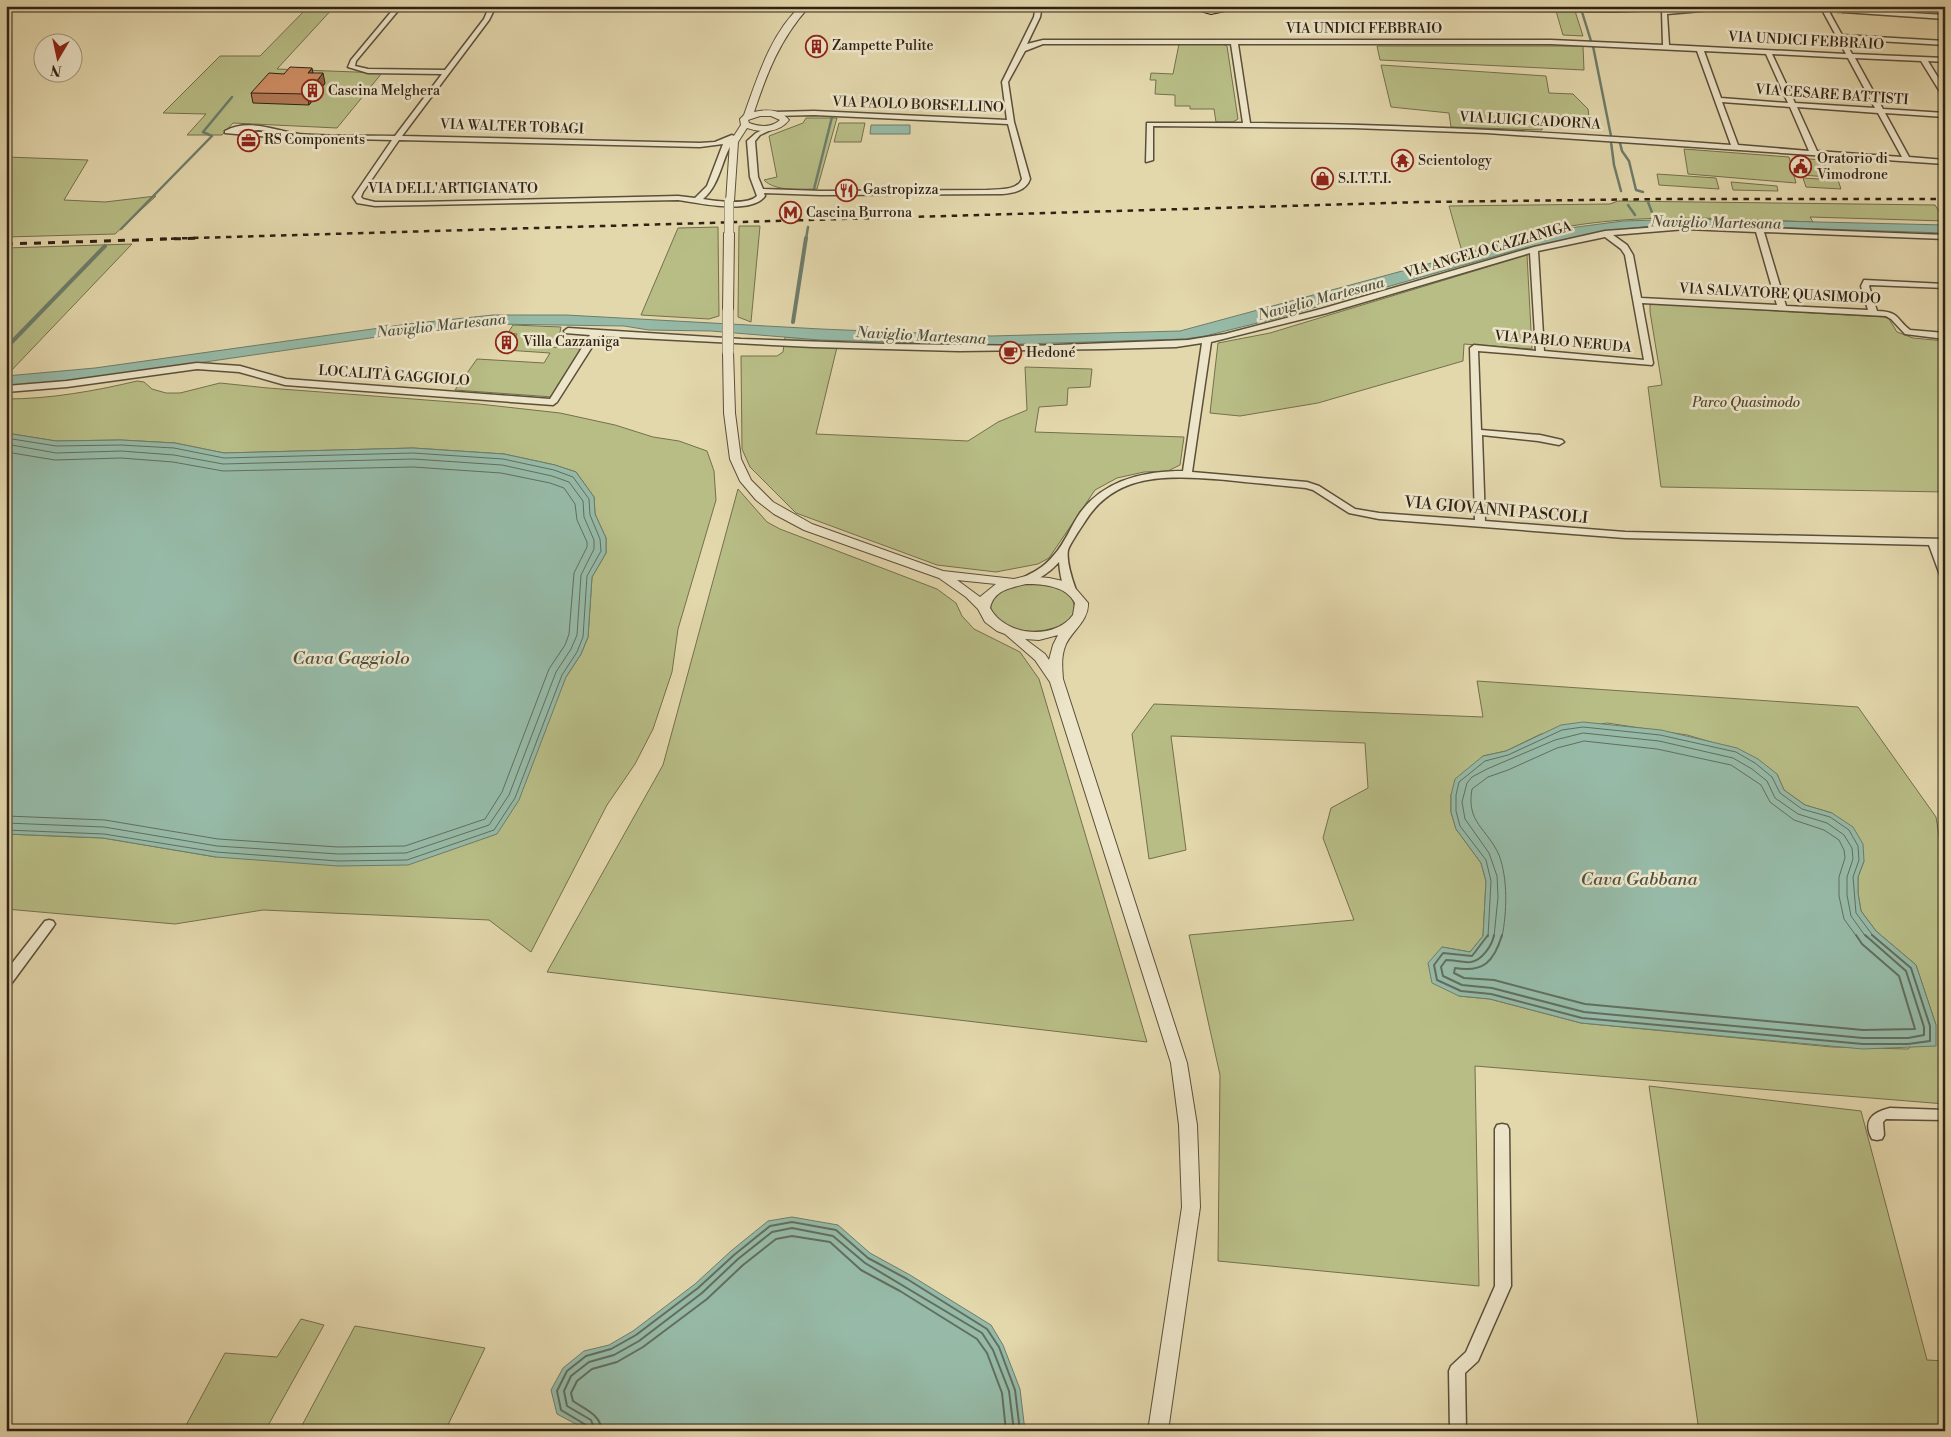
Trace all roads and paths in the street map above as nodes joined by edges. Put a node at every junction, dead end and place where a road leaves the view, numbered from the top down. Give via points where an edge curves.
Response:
1 (400, 6) edge
2 (486, 6) edge
3 (1039, 6) edge
4 (1235, 6) edge
5 (1268, 6) edge
6 (1697, 6) edge
7 (1755, 6) edge
8 (783, 7) edge
9 (808, 7) edge
10 (1193, 7) edge
11 (1224, 7) edge
12 (1825, 9) edge
13 (1845, 11) dead end
14 (1945, 17) edge
15 (788, 22) junction
16 (1028, 37) junction
17 (1840, 37) junction
18 (1045, 42) junction
19 (1234, 42) junction
20 (1945, 43) edge
21 (1666, 47) junction
22 (1700, 49) junction
23 (1021, 51) junction
24 (1768, 52) junction
25 (1850, 56) junction
26 (1923, 59) junction
27 (1945, 60) edge
28 (448, 72) junction
29 (1945, 95) edge
30 (1718, 100) junction
31 (752, 103) junction
32 (1792, 105) junction
33 (1879, 110) junction
34 (771, 114) junction
35 (825, 114) junction
36 (1945, 115) edge
37 (746, 120) junction
38 (784, 120) junction
39 (1011, 122) junction
40 (1247, 125) junction
41 (769, 128) junction
42 (293, 134) junction
43 (398, 136) junction
44 (732, 143) junction
45 (1734, 147) junction
46 (1814, 153) junction
47 (1149, 160) dead end
48 (1907, 160) junction
49 (1945, 162) edge
50 (760, 191) junction
51 (697, 200) junction
52 (1759, 230) junction
53 (1605, 233) junction
54 (1945, 237) edge
55 (1534, 249) junction
56 (1945, 286) edge
57 (1636, 300) junction
58 (1782, 308) junction
59 (1874, 313) junction
60 (568, 331) dead end
61 (596, 333) junction
62 (1945, 336) edge
63 (1207, 341) junction
64 (1540, 354) junction
65 (6, 389) edge
66 (1477, 432) junction
67 (1559, 442) dead end
68 (1187, 474) junction
69 (1480, 524) junction
70 (1933, 542) junction
71 (1945, 542) edge
72 (1064, 551) junction
73 (941, 575) junction
74 (1945, 575) edge
75 (1026, 580) junction
76 (1010, 582) junction
77 (1071, 590) junction
78 (982, 606) junction
79 (1071, 626) junction
80 (1008, 631) junction
81 (1056, 679) junction
82 (49, 924) dead end
83 (6, 981) edge
84 (1945, 1115) edge
85 (1502, 1129) dead end
86 (1877, 1135) dead end
87 (1158, 1431) edge
88 (1458, 1431) edge

1 - 28 street via 351,67 368,71
2 - 28 street, VIA DELL'ARTIGIANATO via 490,11 488,17
3 - 16 street
4 - 11 main road
5 - 6 main road via 1597,9
7 - 21 street, VIA UNDICI FEBBRAIO via 1664,12
8 - 9 main road
8 - 15 street via 788,13
9 - 15 street
10 - 11 main road via 1209,11
12 - 17 street
13 - 14 street
15 - 31 street
16 - 18 street
16 - 23 street
17 - 20 street
17 - 25 street
18 - 19 street, VIA UNDICI FEBBRAIO
18 - 23 street
19 - 21 street, VIA UNDICI FEBBRAIO via 1538,42
19 - 40 street
21 - 22 street, VIA UNDICI FEBBRAIO
22 - 24 street, VIA UNDICI FEBBRAIO
22 - 30 street
23 - 39 street via 1005,82
24 - 25 street, VIA UNDICI FEBBRAIO
24 - 32 street
25 - 26 street, VIA UNDICI FEBBRAIO
25 - 33 street
26 - 27 street, VIA UNDICI FEBBRAIO
26 - 29 street
28 - 43 street, VIA DELL'ARTIGIANATO
30 - 32 street, VIA CESARE BATTISTI
30 - 45 street
31 - 34 street
31 - 37 street
32 - 33 street, VIA CESARE BATTISTI
32 - 46 street
33 - 36 street, VIA CESARE BATTISTI
33 - 48 street
34 - 35 street, VIA PAOLO BORSELLINO
34 - 37 street
34 - 38 street
35 - 38 street, VIA PAOLO BORSELLINO
35 - 39 street, VIA PAOLO BORSELLINO
37 - 41 street via 753,128
37 - 44 street
38 - 41 street via 780,125
39 - 50 street via 1026,179 1022,187 993,192
40 - 45 street, VIA LUIGI CADORNA via 1433,128
40 - 47 street, VIA LUIGI CADORNA via 1146,122
41 - 44 street
41 - 50 street via 751,141 754,177
42 - 42 street, VIA WALTER TOBAGI via 280,130 238,128 227,132
42 - 43 street, VIA WALTER TOBAGI
43 - 44 street, VIA WALTER TOBAGI via 700,145
43 - 51 street, VIA DELL'ARTIGIANATO via 359,192 357,197 360,201 418,204
44 - 51 street via 716,177
44 - 73 street, bridge via 728,394 734,453 740,472 758,495 781,513 808,527
45 - 46 street, VIA LUIGI CADORNA
46 - 48 street, VIA LUIGI CADORNA
48 - 49 street, VIA LUIGI CADORNA
50 - 51 street, VIA DELL'ARTIGIANATO via 760,199 746,203 720,204
52 - 53 street, VIA ANGELO CAZZANIGA via 1666,227
52 - 54 street, VIA ANGELO CAZZANIGA
52 - 58 street
53 - 55 street, VIA ANGELO CAZZANIGA
53 - 57 street via 1629,254
55 - 63 street, VIA ANGELO CAZZANIGA
55 - 64 street
56 - 59 street via 1867,282 1865,286
57 - 58 street, VIA SALVATORE QUASIMODO
57 - 64 street, VIA PABLO NERUDA via 1649,362
58 - 59 street, VIA SALVATORE QUASIMODO
59 - 62 street, VIA SALVATORE QUASIMODO via 1894,316 1908,332
60 - 61 street
61 - 63 street, VIA ANGELO CAZZANIGA via 744,342 1015,349
61 - 65 street, LOCALITÀ GAGGIOLO via 553,402 285,382 240,369 197,366
63 - 68 street
64 - 66 street, VIA PABLO NERUDA via 1474,348
66 - 67 street
66 - 69 street
68 - 69 street, VIA GIOVANNI PASCOLI via 1301,484 1316,488 1359,513
68 - 72 street, VIA GIOVANNI PASCOLI via 1146,478 1107,491 1092,503
69 - 70 street, VIA GIOVANNI PASCOLI via 1630,536
70 - 71 street, VIA GIOVANNI PASCOLI
70 - 74 street
72 - 75 street, VIA GIOVANNI PASCOLI via 1039,574
72 - 77 street via 1064,573
73 - 76 street
73 - 78 street
75 - 76 street
75 - 77 street via 1051,582
76 - 78 street via 990,592
77 - 79 street via 1082,604 1082,612
78 - 80 street via 985,616 993,624
79 - 80 street via 1041,635
79 - 81 street via 1057,646
80 - 81 street via 1036,654
81 - 87 street via 1183,1083 1191,1207
82 - 83 street
84 - 86 street via 1882,1114 1876,1120
85 - 88 street via 1503,1286 1472,1356 1457,1372

